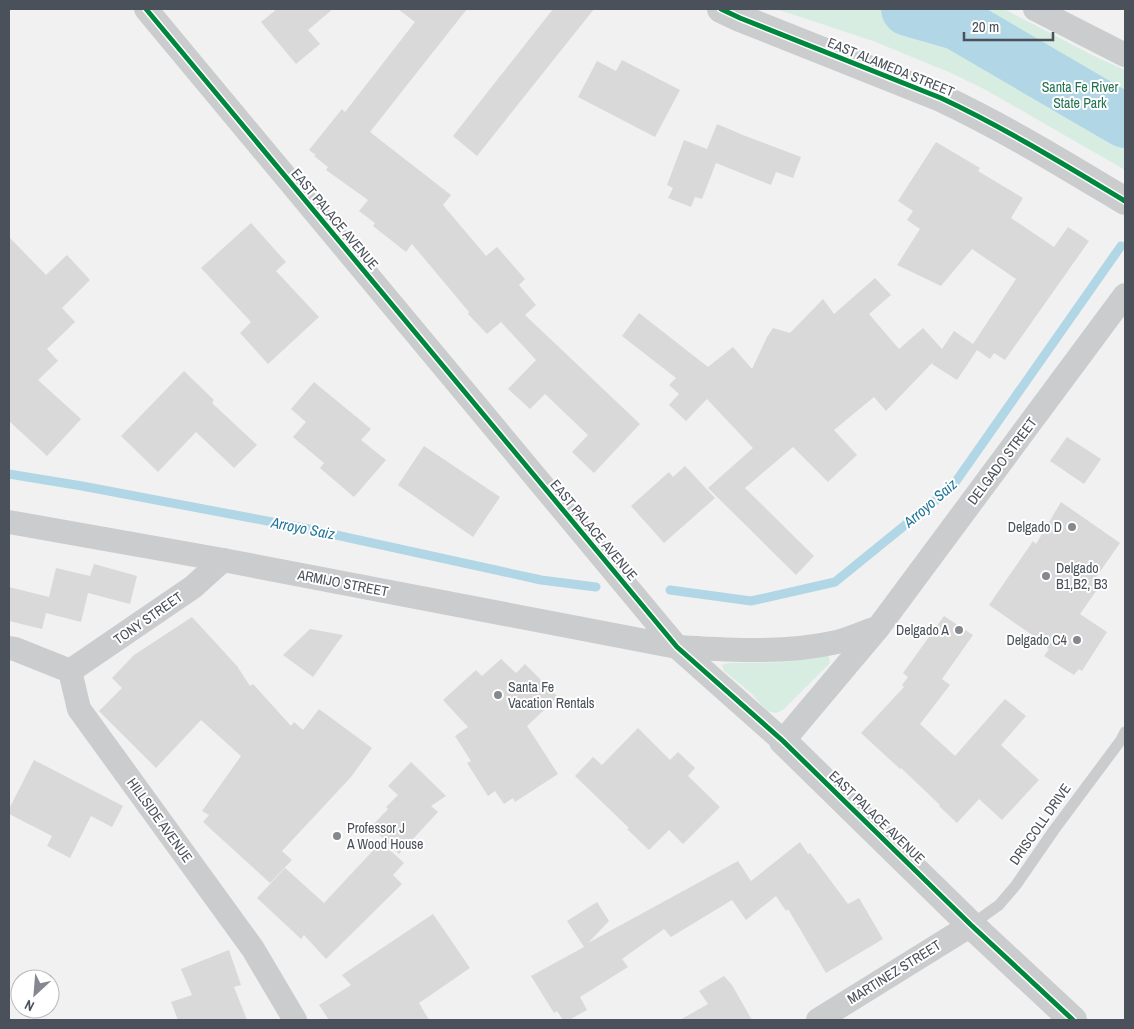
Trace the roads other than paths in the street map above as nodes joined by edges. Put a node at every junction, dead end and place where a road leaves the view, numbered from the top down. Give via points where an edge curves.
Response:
1 (146, 9) edge
2 (721, 9) edge
3 (1035, 9) edge
4 (1125, 55) edge
5 (1125, 201) edge
6 (1125, 295) edge
7 (9, 522) edge
8 (222, 560) junction
9 (878, 628) junction
10 (677, 647) junction
11 (9, 648) edge
12 (70, 671) junction
13 (1125, 732) edge
14 (783, 741) junction
15 (970, 925) junction
16 (295, 1020) edge
17 (818, 1020) edge
18 (1073, 1020) edge

1 - 10 street, EAST PALACE AVENUE
2 - 5 street, EAST ALAMEDA STREET via 972,112
3 - 4 street
6 - 9 street, DELGADO STREET
7 - 8 street, ARMIJO STREET
8 - 10 street, ARMIJO STREET
8 - 12 street, TONY STREET via 194,586
9 - 10 street via 838,641 785,650
9 - 14 street, DELGADO STREET
10 - 14 street, EAST PALACE AVENUE
11 - 12 street
12 - 16 street, HILLSIDE AVENUE via 79,710 253,949
13 - 15 lane, DRISCOLL DRIVE via 1016,885 999,905
14 - 15 street, EAST PALACE AVENUE
15 - 17 street, MARTINEZ STREET
15 - 18 street, EAST PALACE AVENUE

